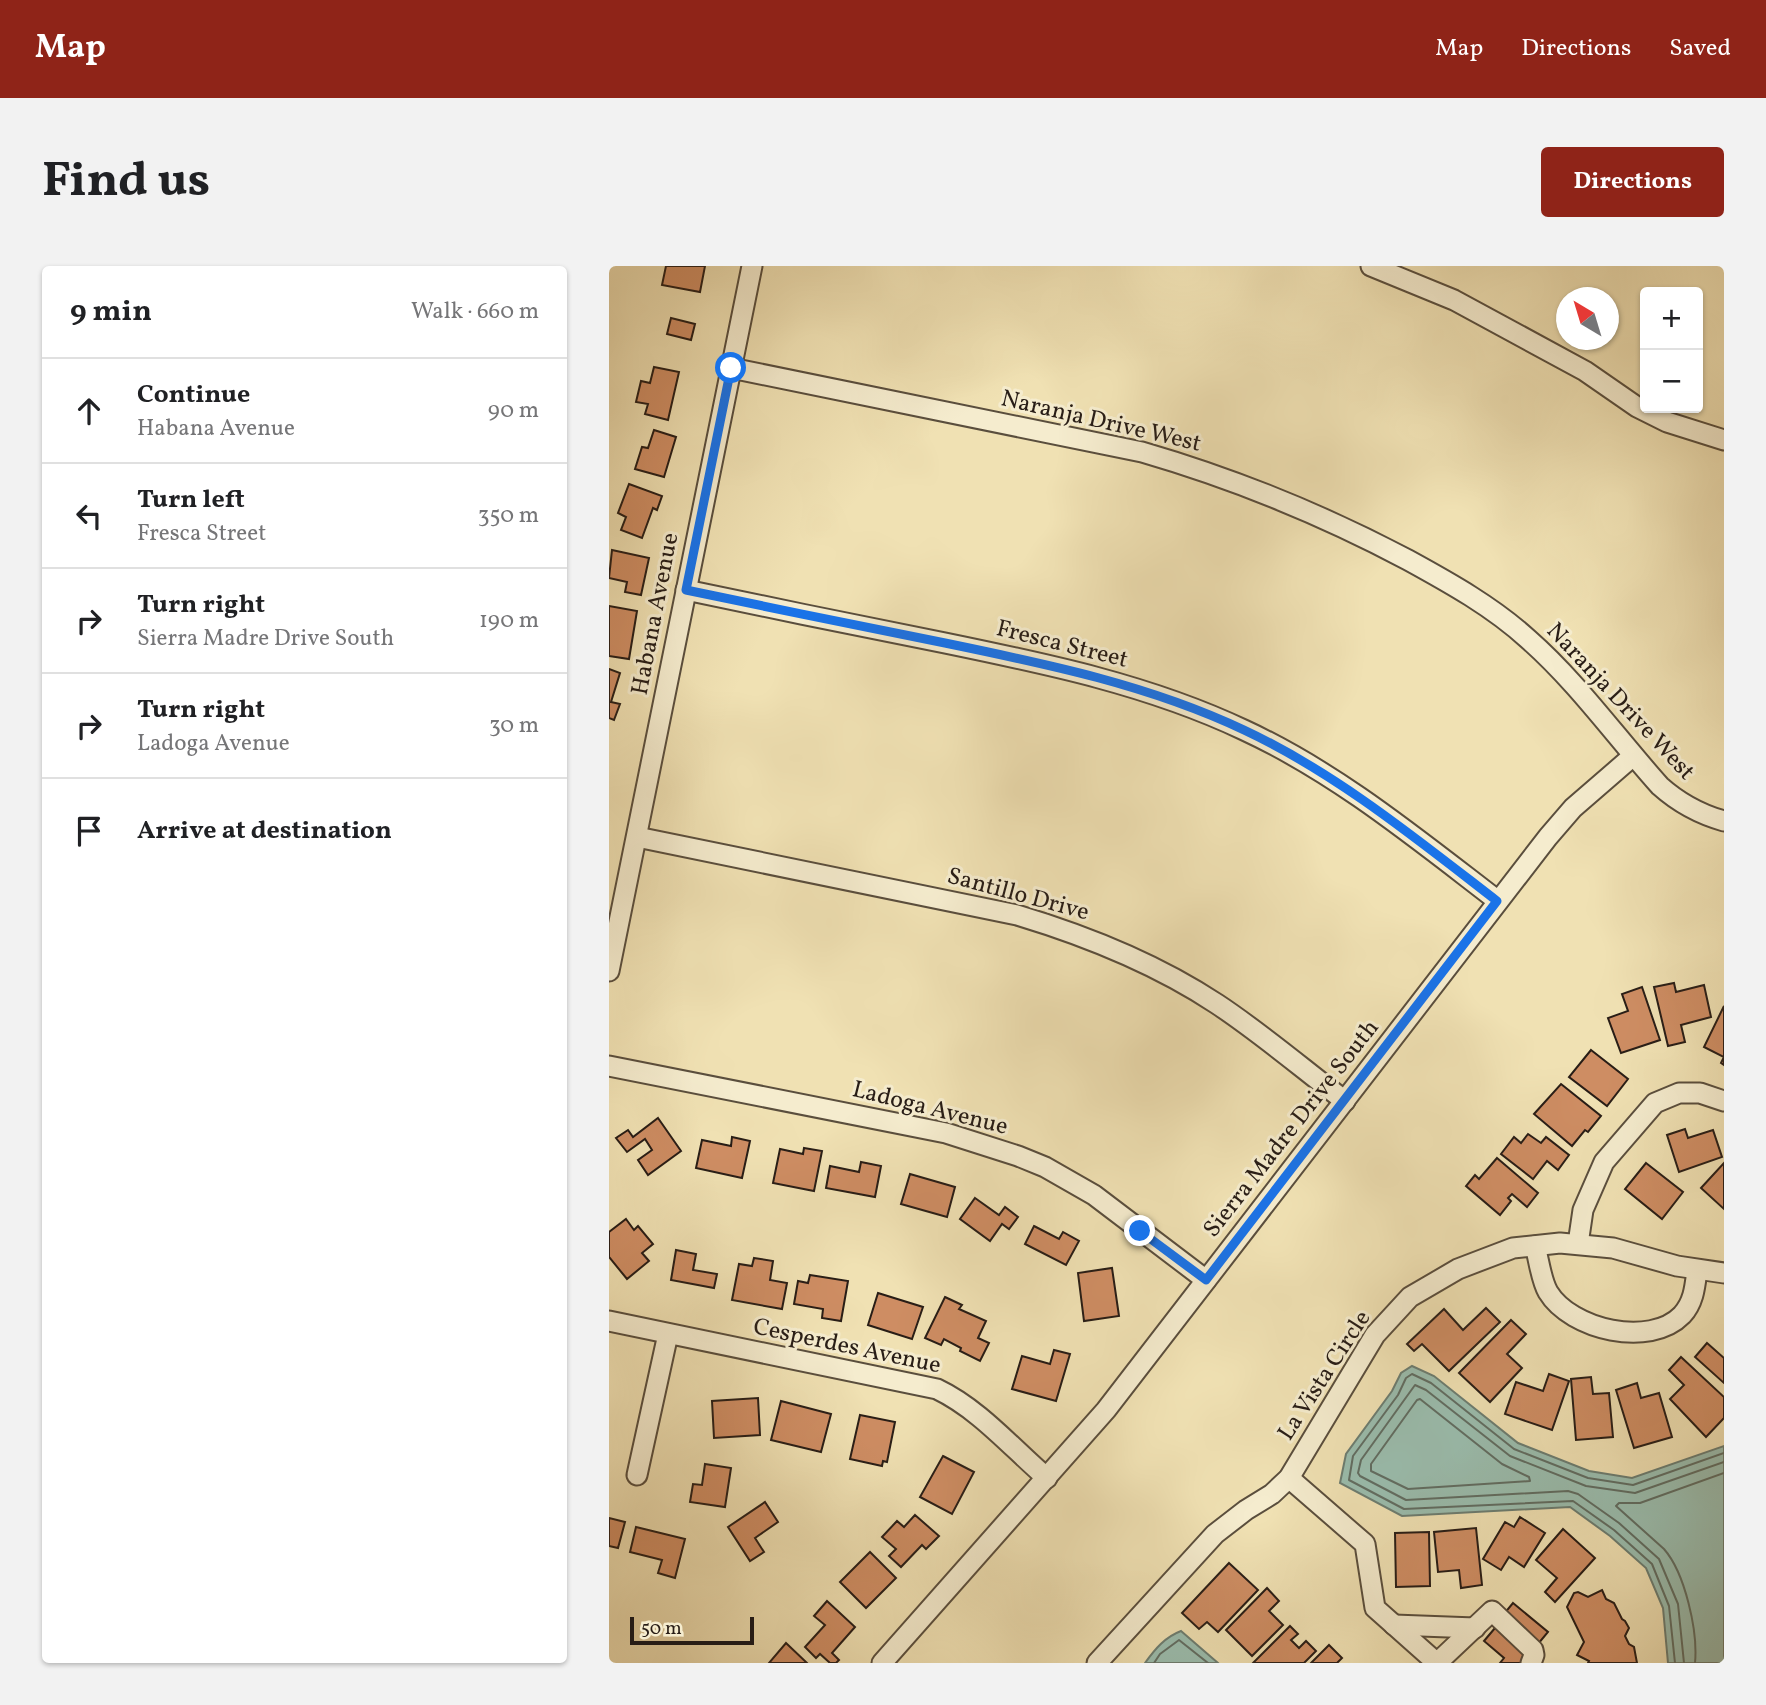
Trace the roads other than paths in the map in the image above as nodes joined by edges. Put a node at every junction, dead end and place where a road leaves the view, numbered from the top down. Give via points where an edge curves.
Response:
1 (752, 266) edge
2 (1371, 266) edge
3 (731, 368) junction
4 (1724, 440) edge
5 (686, 590) junction
6 (1633, 755) junction
7 (1724, 821) edge
8 (637, 837) junction
9 (1497, 901) junction
10 (609, 971) edge
11 (609, 1066) edge
12 (1345, 1101) junction
13 (1724, 1101) edge
14 (1578, 1244) junction
15 (1535, 1245) junction
16 (1697, 1270) junction
17 (1724, 1273) edge
18 (1206, 1280) junction
19 (609, 1321) edge
20 (668, 1334) junction
21 (637, 1475) dead end
22 (1047, 1478) junction
23 (1289, 1478) junction
24 (1394, 1625) junction
25 (1475, 1628) junction
26 (882, 1663) edge
27 (1097, 1663) edge
28 (1437, 1663) edge
29 (1531, 1663) edge

1 - 3 street, Habana Avenue
2 - 4 street via 1454,300 1585,371 1657,417
3 - 5 street, Habana Avenue
3 - 6 street, Naranja Drive West via 1142,452 1307,510 1440,578 1496,614 1552,660
5 - 8 street, Habana Avenue
5 - 9 street, Fresca Street via 1055,666 1177,703 1245,730 1332,779
6 - 7 street, Naranja Drive West via 1679,802
6 - 9 street, Sierra Madre Drive South via 1573,808
8 - 10 street, Habana Avenue
8 - 12 street, Santillo Drive via 1017,915 1069,930 1142,961 1219,1005
9 - 12 street, Sierra Madre Drive South
11 - 18 street, Ladoga Avenue via 946,1133 1018,1156 1094,1195
12 - 18 street, Sierra Madre Drive South
13 - 14 street via 1700,1093 1679,1093 1655,1103 1604,1162 1583,1210
14 - 15 street, La Vista Circle
14 - 16 street, La Vista Circle via 1613,1248
15 - 16 street via 1548,1292 1566,1310 1591,1325 1622,1331 1656,1330 1671,1324 1693,1297
15 - 23 street, La Vista Circle via 1513,1248 1458,1269 1410,1297 1375,1335
16 - 17 street, La Vista Circle
18 - 22 street, Sierra Madre Drive South via 1107,1410
19 - 20 street, Cesperdes Avenue
20 - 21 street
20 - 22 street, Cesperdes Avenue via 937,1389 969,1409
22 - 26 street, Sierra Madre Drive South
23 - 24 street via 1365,1544 1375,1608
23 - 27 street, La Vista Circle via 1215,1534
24 - 25 street
24 - 28 street
25 - 28 street
25 - 29 street via 1492,1611 1533,1650

